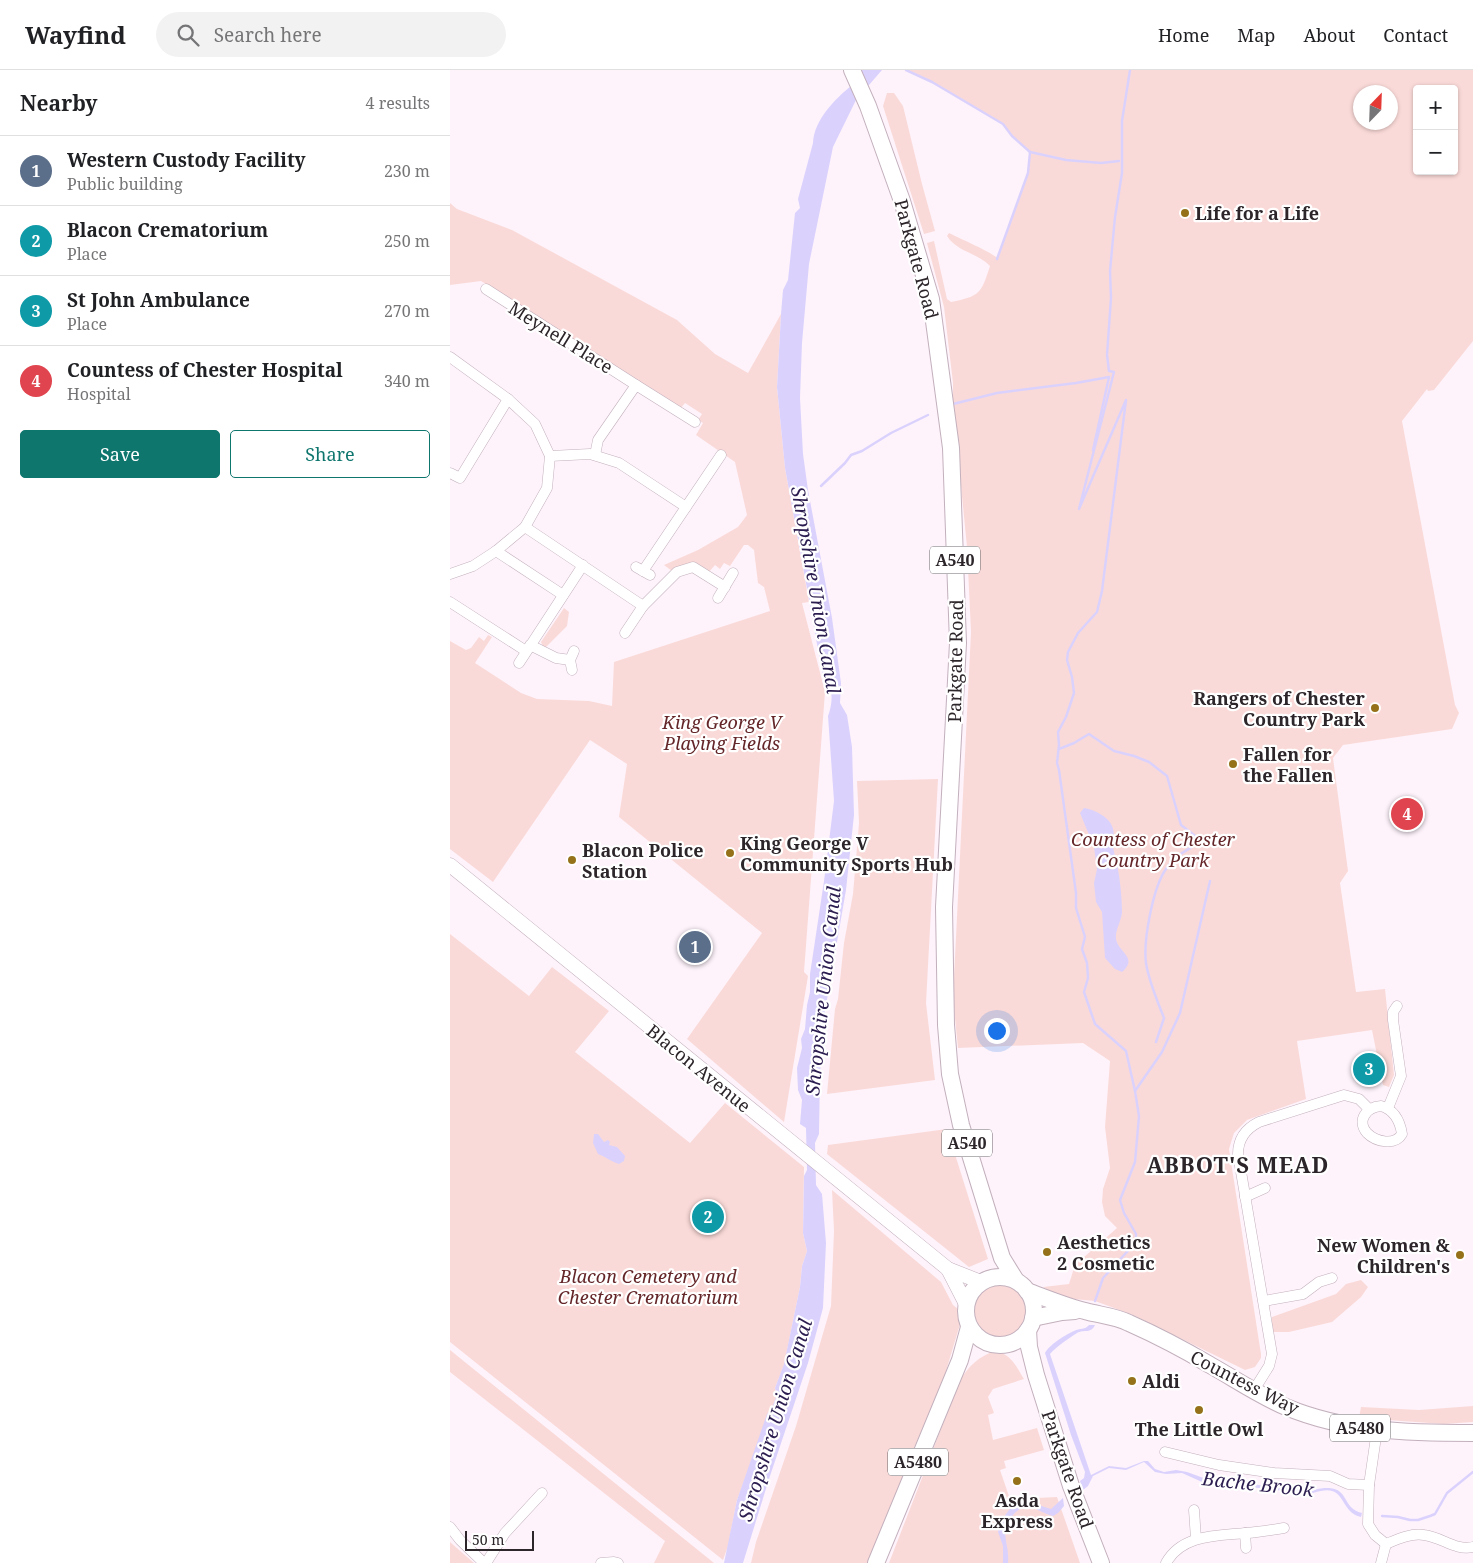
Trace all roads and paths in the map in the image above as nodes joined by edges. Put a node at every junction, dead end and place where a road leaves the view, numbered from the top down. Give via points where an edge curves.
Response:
1 (853, 71) edge
2 (486, 289) dead end
3 (450, 357) edge
4 (636, 385) junction
5 (508, 399) junction
6 (695, 422) dead end
7 (595, 455) junction
8 (721, 455) dead end
9 (550, 456) junction
10 (450, 473) edge
11 (686, 507) junction
12 (525, 527) junction
13 (496, 551) junction
14 (582, 565) junction
15 (643, 571) dead end
16 (733, 573) dead end
17 (450, 574) edge
18 (725, 587) junction
19 (563, 595) junction
20 (718, 598) dead end
21 (450, 602) edge
22 (643, 606) junction
23 (626, 633) dead end
24 (528, 648) junction
25 (572, 660) dead end
26 (519, 663) dead end
27 (450, 865) edge
28 (1397, 1006) dead end
29 (1388, 1108) junction
30 (1369, 1109) junction
31 (1265, 1188) dead end
32 (1245, 1196) junction
33 (1002, 1258) junction
34 (948, 1269) junction
35 (1332, 1278) dead end
36 (988, 1279) junction
37 (1015, 1279) junction
38 (1027, 1291) junction
39 (1264, 1301) junction
40 (966, 1304) junction
41 (1083, 1311) junction
42 (1031, 1324) junction
43 (969, 1327) junction
44 (991, 1344) junction
45 (1008, 1344) junction
46 (960, 1360) junction
47 (1036, 1375) junction
48 (1254, 1390) junction
49 (1377, 1430) junction
50 (1473, 1433) edge
51 (1165, 1452) dead end
52 (1369, 1485) junction
53 (542, 1493) dead end
54 (1194, 1510) dead end
55 (450, 1527) edge
56 (1284, 1528) dead end
57 (1245, 1533) junction
58 (1196, 1539) junction
59 (1386, 1544) junction
60 (1473, 1547) edge
61 (1246, 1548) dead end
62 (485, 1563) edge
63 (601, 1563) edge
64 (618, 1563) edge
65 (876, 1563) edge
66 (1101, 1563) edge
67 (1166, 1563) edge
68 (1381, 1563) edge

1 - 33 main road, Parkgate Road / A540 via 902,201 931,299 951,448 958,643 944,907 946,1025 950,1074 961,1124
2 - 4 street, Meynell Place
3 - 5 street
4 - 6 street, Meynell Place
4 - 7 street via 598,440
5 - 9 street via 535,424
5 - 10 street via 460,478
7 - 9 street
7 - 11 street via 619,463
8 - 11 street
9 - 12 street via 547,488
11 - 15 street
12 - 13 street
12 - 14 street
13 - 17 street via 473,566
13 - 19 street
14 - 19 street
14 - 22 street
16 - 18 street
18 - 20 street
18 - 22 street via 693,567 676,572
19 - 24 street
21 - 24 street
22 - 23 street
24 - 25 street
24 - 26 street
27 - 34 street, Blacon Avenue
28 - 29 street via 1393,1020 1401,1076
29 - 30 street
29 - 30 street via 1396,1117 1402,1134 1391,1142 1366,1132 1363,1117
30 - 32 street via 1358,1099 1344,1095 1267,1119 1248,1129 1240,1142 1238,1154
31 - 32 street
32 - 39 street
33 - 36 main road
33 - 37 main road, Parkgate Road / A540
34 - 36 street, Blacon Avenue
34 - 40 street, Blacon Avenue
35 - 39 street via 1319,1282 1303,1294
36 - 37 main road
36 - 40 main road via 969,1295
37 - 38 main road, A540
38 - 41 main road, Countess Way / A5480
38 - 42 main road, A540 via 1034,1308
39 - 48 street via 1272,1354 1269,1366
40 - 43 main road via 965,1316
41 - 42 main road, Countess Way / A5480 via 1062,1312
41 - 48 main road, Countess Way / A5480 via 1126,1321
42 - 45 main road via 1016,1341
42 - 47 main road, Parkgate Road / A540 via 1029,1347
43 - 44 main road via 974,1335
43 - 46 main road, A5480
44 - 45 main road
44 - 46 main road
45 - 47 main road, Parkgate Road / A540
46 - 65 main road, A5480
47 - 66 main road, Parkgate Road / A540 via 1071,1486
48 - 49 main road, Countess Way / A5480 via 1311,1416
49 - 50 main road, Countess Way / A5480
49 - 52 street
51 - 52 street via 1218,1465 1330,1476 1348,1484
52 - 59 street via 1368,1524
53 - 62 street via 505,1533
54 - 58 street
55 - 62 street via 464,1545
56 - 57 street
57 - 58 street
57 - 61 street
58 - 67 street via 1174,1551
59 - 60 street via 1425,1535 1454,1546
59 - 68 street
63 - 64 street

